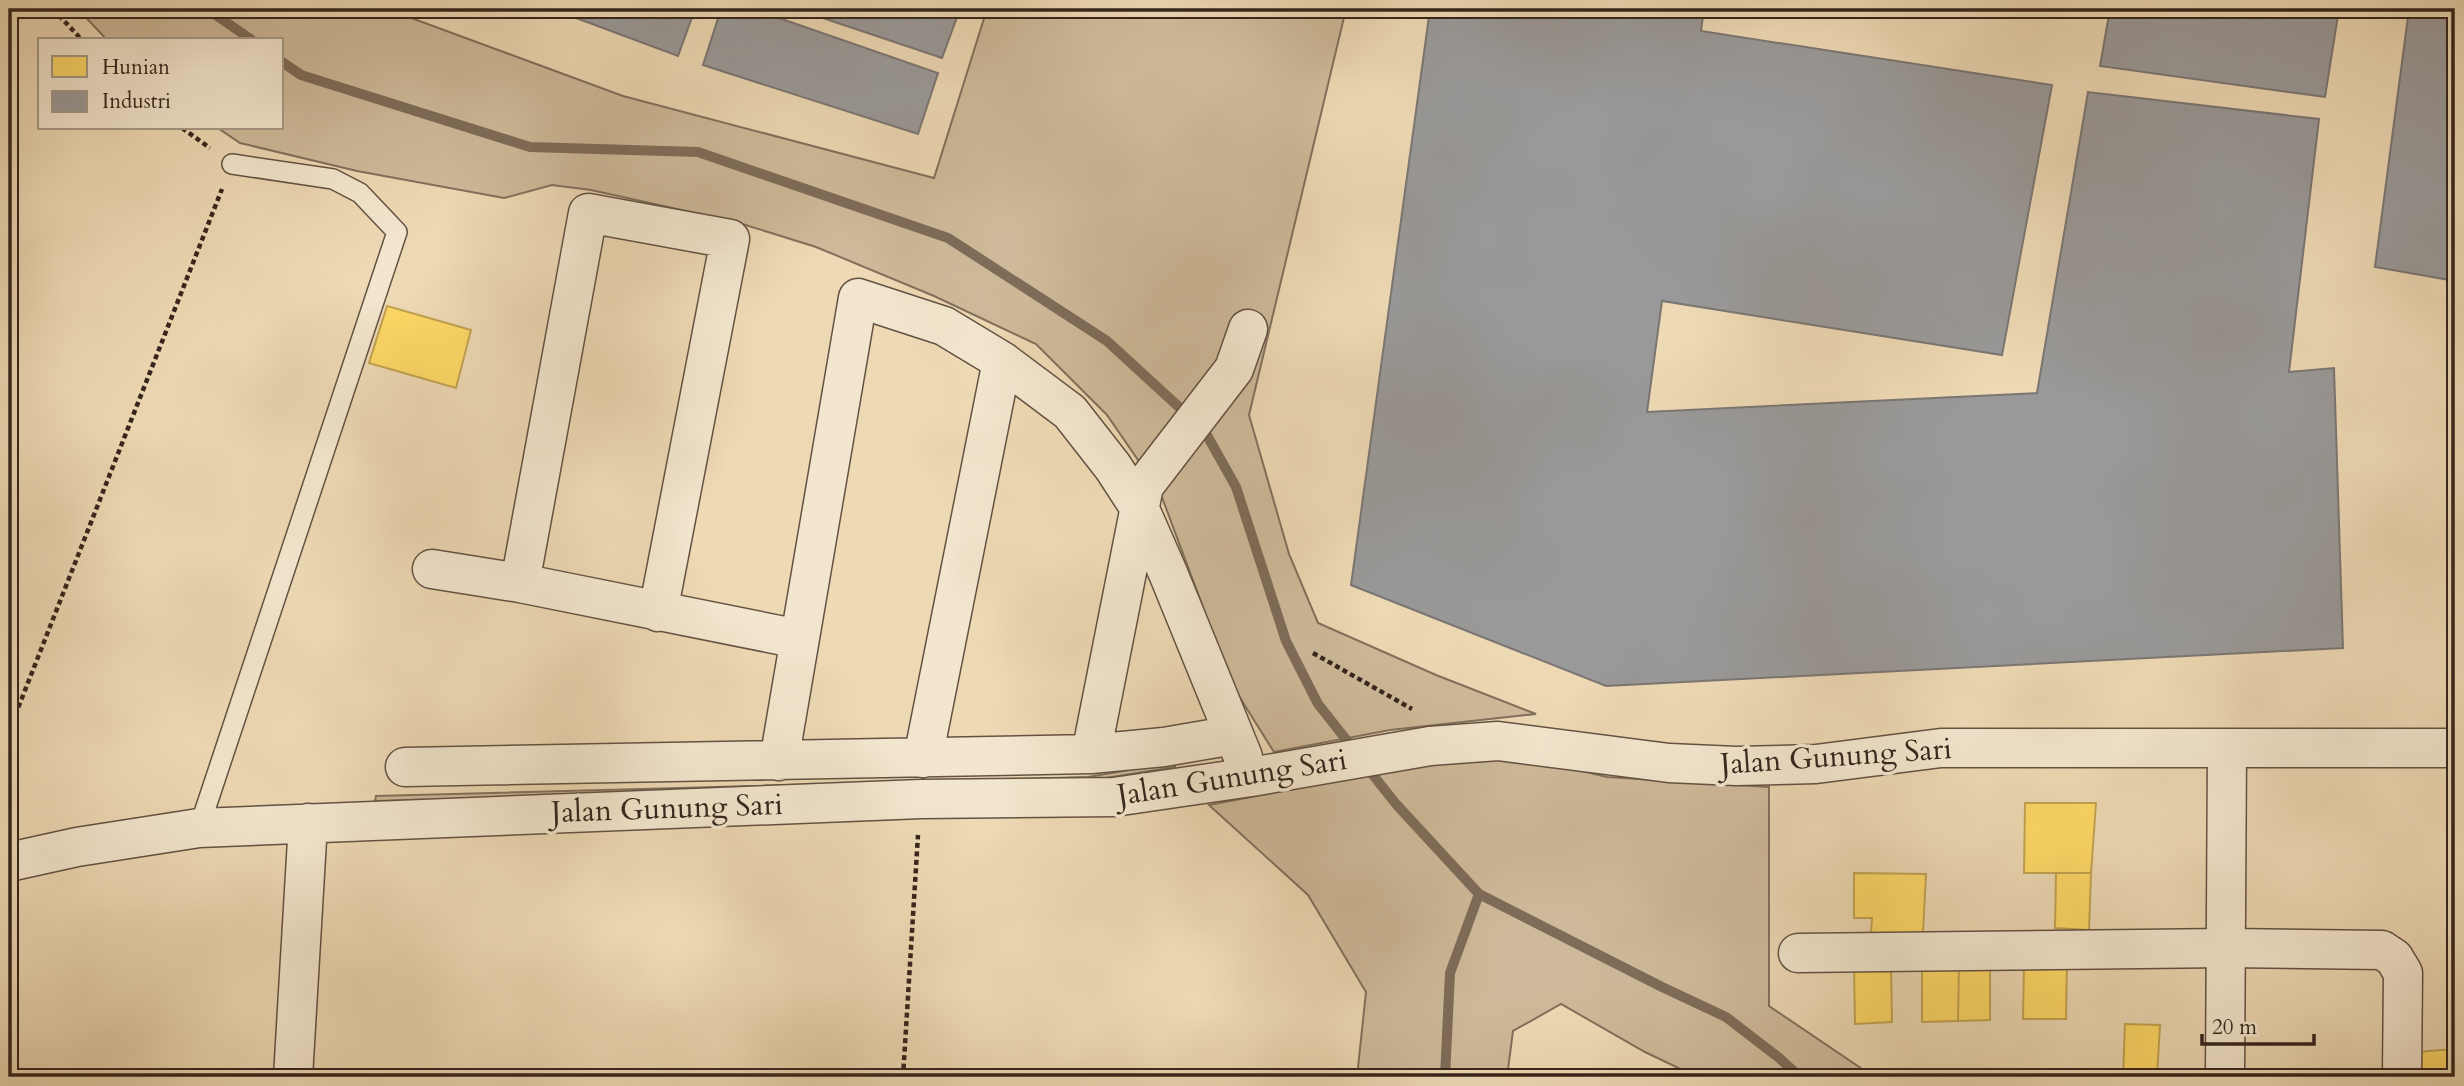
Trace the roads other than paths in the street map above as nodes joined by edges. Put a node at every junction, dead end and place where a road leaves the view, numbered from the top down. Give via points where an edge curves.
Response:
1 (232, 164) road end
2 (1248, 329) dead end
3 (1002, 360) junction
4 (1139, 507) junction
5 (432, 569) dead end
6 (520, 583) junction
7 (658, 612) junction
8 (799, 639) junction
9 (1234, 735) junction
10 (2455, 748) edge
11 (2227, 749) junction
12 (1091, 754) junction
13 (923, 758) junction
14 (779, 761) junction
15 (405, 766) dead end
16 (1251, 777) junction
17 (308, 823) junction
18 (199, 828) junction
19 (9, 862) edge
20 (2226, 948) junction
21 (1798, 953) dead end
22 (293, 1077) edge
23 (2225, 1077) edge
24 (2402, 1077) edge

1 - 18 lane via 333,179 360,193 397,232
2 - 4 street via 1234,369 1144,486
3 - 4 street via 1070,412
3 - 8 street via 944,326 858,298
3 - 13 street
4 - 9 street
4 - 12 street
5 - 6 street
6 - 7 street
6 - 7 street via 587,213 730,239
7 - 8 street
8 - 14 street
9 - 12 street
9 - 16 street
10 - 11 street, Jalan Gunung Sari
11 - 16 street, Jalan Gunung Sari via 1941,748 1816,764 1736,766 1669,763 1498,741 1430,746
11 - 20 street
12 - 13 street
13 - 14 street
14 - 15 street
16 - 17 street, Jalan Gunung Sari via 1114,797 921,799
17 - 18 street, Jalan Gunung Sari
17 - 22 street
18 - 19 street, Jalan Gunung Sari
20 - 21 street
20 - 23 street
20 - 24 street via 2382,950 2394,958 2403,973

